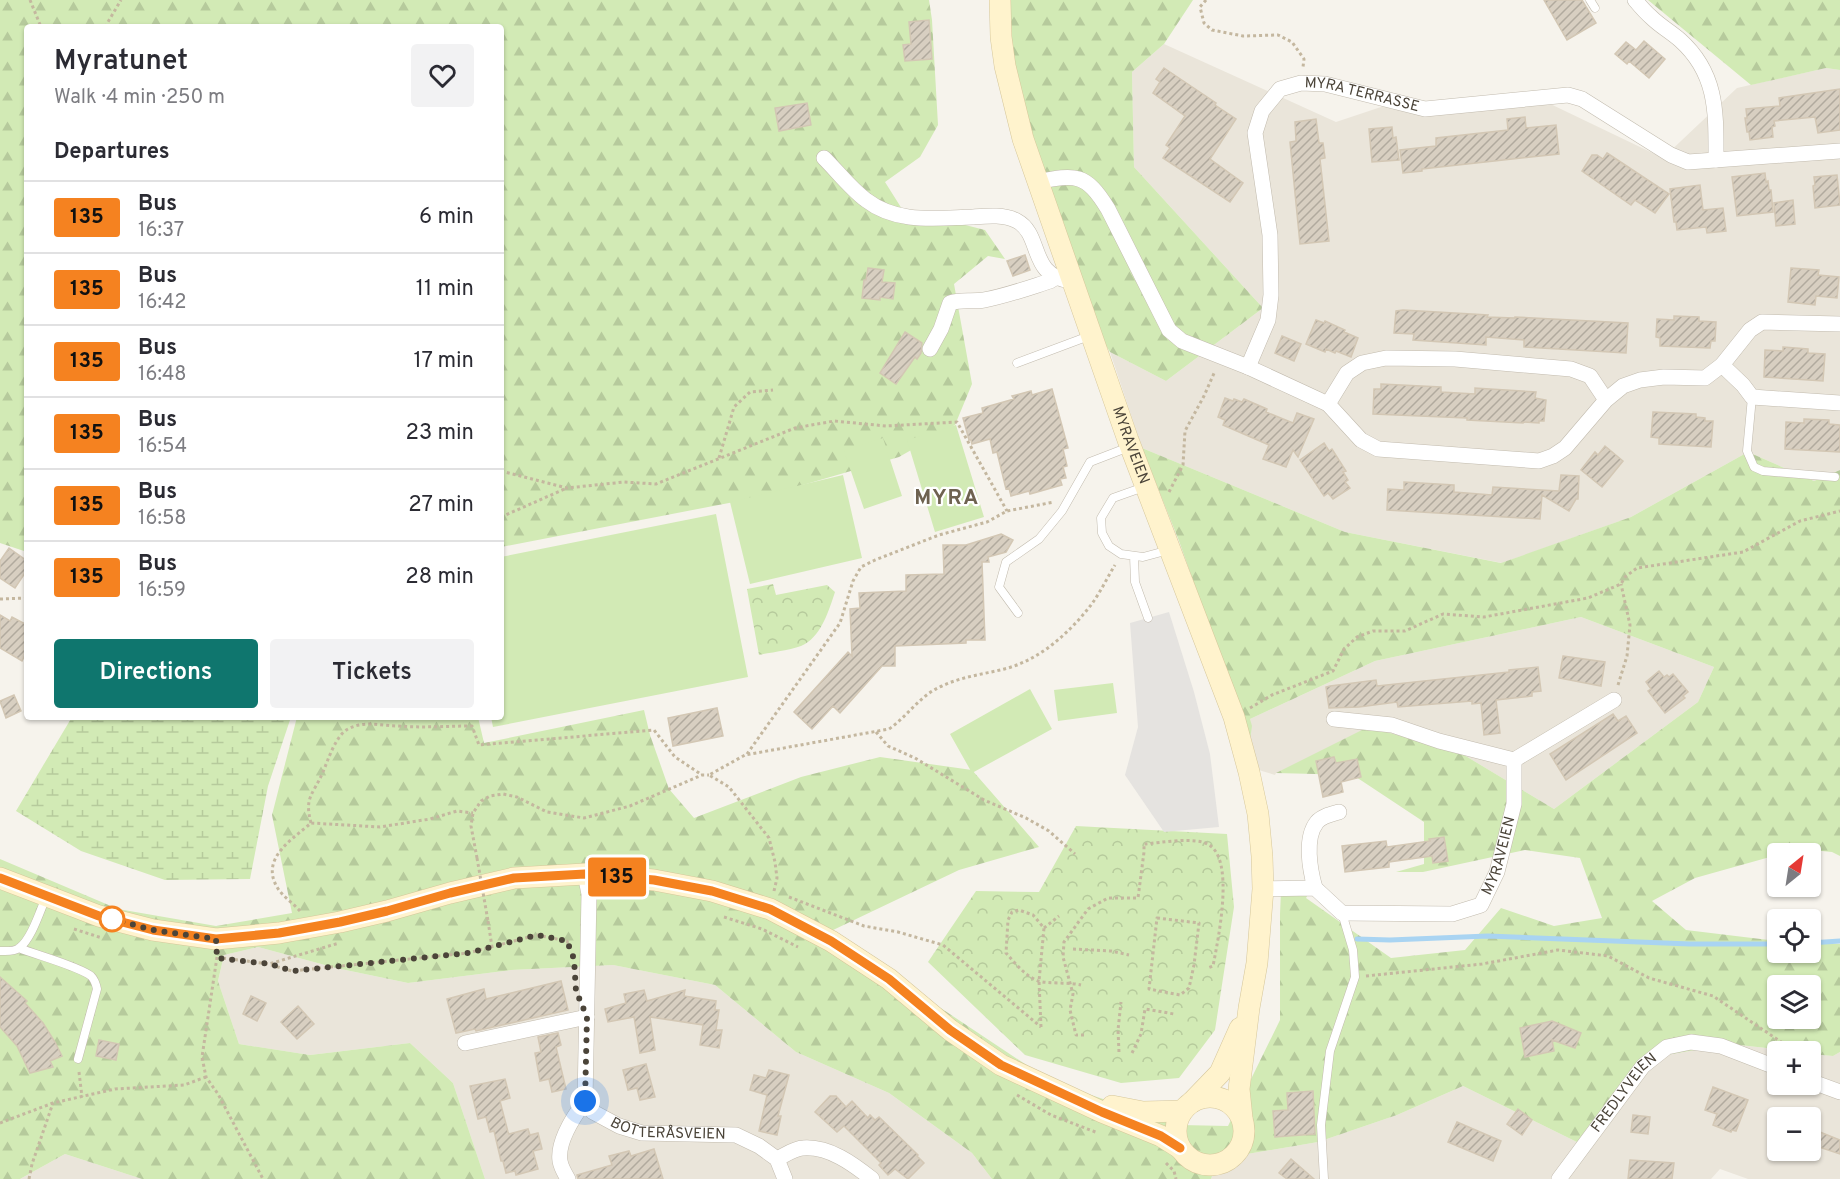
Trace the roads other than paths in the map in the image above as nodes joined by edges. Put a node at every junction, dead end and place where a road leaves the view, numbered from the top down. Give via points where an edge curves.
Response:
1 (1000, 0) edge
2 (1635, 0) edge
3 (1840, 151) edge
4 (824, 158) dead end
5 (1716, 160) junction
6 (1037, 182) junction
7 (1063, 280) junction
8 (1840, 324) edge
9 (1091, 335) junction
10 (930, 349) dead end
11 (1017, 363) dead end
12 (1722, 365) junction
13 (1248, 367) junction
14 (1752, 397) junction
15 (1606, 400) junction
16 (1840, 403) edge
17 (1328, 404) junction
18 (1131, 446) junction
19 (1835, 477) dead end
20 (1146, 486) junction
21 (1171, 550) junction
22 (1134, 556) junction
23 (1018, 613) dead end
24 (1148, 618) dead end
25 (1614, 700) road end
26 (1334, 719) dead end
27 (1514, 760) junction
28 (1339, 812) dead end
29 (585, 874) junction
30 (0, 878) edge
31 (1315, 888) junction
32 (1263, 889) junction
33 (46, 896) junction
34 (1342, 913) junction
35 (19, 948) junction
36 (0, 951) edge
37 (1249, 1008) junction
38 (587, 1017) junction
39 (465, 1043) dead end
40 (78, 1059) road end
41 (1767, 1064) edge
42 (1821, 1085) edge
43 (1059, 1092) junction
44 (1840, 1092) edge
45 (585, 1101) junction
46 (1187, 1107) junction
47 (1242, 1119) junction
48 (1233, 1157) junction
49 (777, 1159) junction
50 (1188, 1162) edge
51 (567, 1179) edge
52 (785, 1179) edge
53 (872, 1179) edge
54 (1222, 1179) edge
55 (1324, 1179) edge
56 (1559, 1179) edge

1 - 6 main road, MYRAVEIEN via 1001,37 1012,100
2 - 5 street via 1680,40 1706,74 1716,115
3 - 5 street, MYRA TERRASSE
4 - 7 street via 865,200 894,215 914,219 1014,219 1027,230 1051,275
5 - 13 street, MYRA TERRASSE via 1688,162 1671,155 1582,99 1568,95 1425,108 1325,84 1301,83 1280,89 1262,111 1255,133 1270,235 1271,295 1268,320
6 - 7 main road, MYRAVEIEN
6 - 13 street via 1076,177 1098,192 1169,330 1182,341
7 - 9 main road, MYRAVEIEN
7 - 10 street via 995,298 950,303
8 - 12 street via 1762,322 1750,330
9 - 11 lane
9 - 18 main road, MYRAVEIEN
12 - 14 street
12 - 15 street via 1705,378 1640,380 1623,386
13 - 17 street
14 - 16 street
14 - 19 lane via 1747,451 1754,467
15 - 17 street via 1590,376 1571,369 1455,359 1386,358 1362,363 1347,373
15 - 17 street via 1565,448 1539,461 1378,449 1361,440
18 - 20 main road, MYRAVEIEN
18 - 23 lane via 1090,462 1039,539 1006,562 999,587
20 - 21 main road, MYRAVEIEN
20 - 22 lane via 1113,498 1101,518 1102,533 1109,546
21 - 22 lane
21 - 32 main road, MYRAVEIEN via 1234,717 1249,772
22 - 24 lane via 1135,582
25 - 27 street
26 - 27 street via 1392,725
27 - 34 street, MYRAVEIEN via 1514,804 1497,872 1481,905 1452,914
28 - 31 street via 1317,821 1311,832 1309,865
29 - 33 main road via 514,878 213,951
29 - 38 street via 590,894
29 - 43 main road via 654,880 771,902 879,973 1001,1065
30 - 33 main road
31 - 32 street
31 - 34 street
32 - 37 main road, MYRAVEIEN
33 - 35 lane
34 - 55 lane via 1353,950 1355,977 1330,1051 1321,1125
35 - 36 lane
35 - 40 lane via 90,976 96,982
37 - 46 main road, MYRAVEIEN via 1220,1073
37 - 47 main road, MYRAVEIEN via 1239,1089
38 - 39 street
38 - 45 street
41 - 56 street, FREDLYVEIEN via 1721,1046 1691,1042 1667,1047 1643,1066
42 - 44 street
43 - 46 main road via 1143,1112
43 - 50 main road via 1161,1136
45 - 49 street, BOTTERÅSVEIEN via 593,1112 642,1133 736,1135
45 - 51 street via 563,1140 560,1161
46 - 47 main road via 1213,1097 1235,1108
46 - 50 main road via 1177,1123 1176,1135
47 - 48 main road via 1242,1143
48 - 50 main road via 1213,1164
48 - 54 main road
49 - 52 street
49 - 53 street via 802,1148 821,1149

